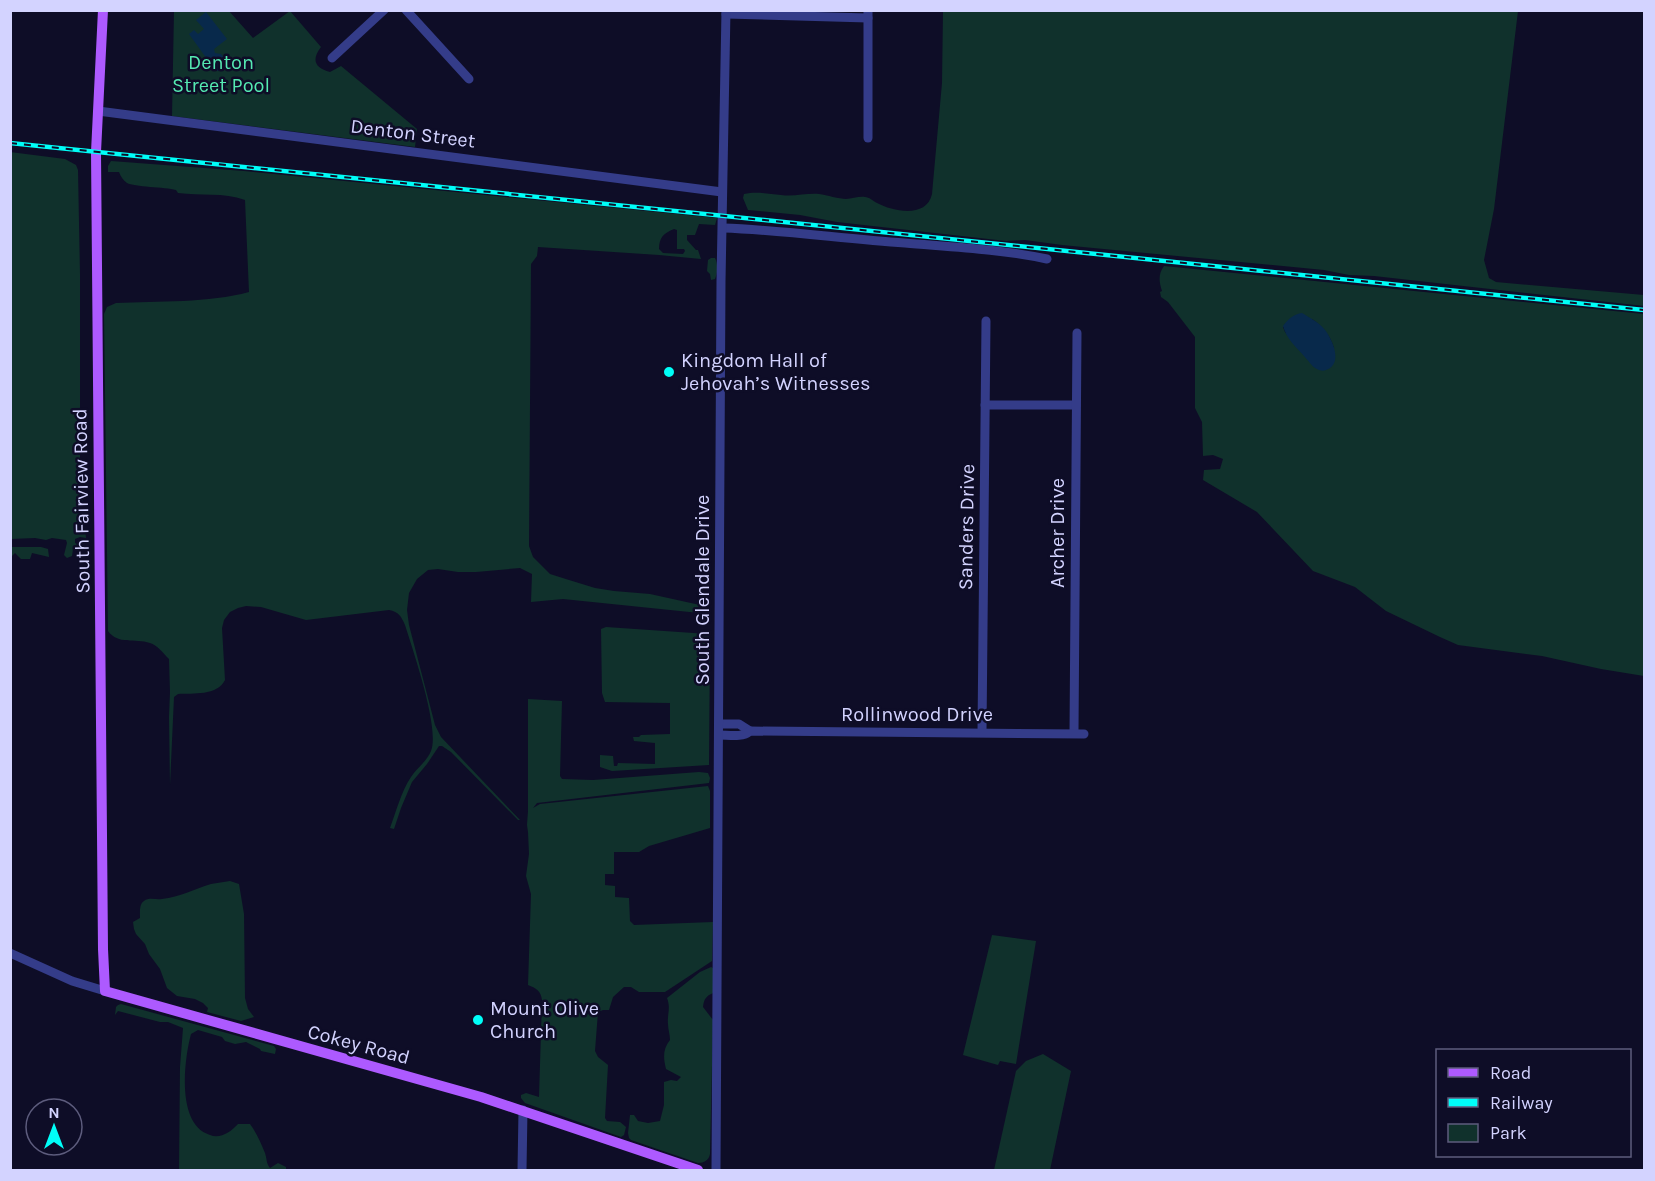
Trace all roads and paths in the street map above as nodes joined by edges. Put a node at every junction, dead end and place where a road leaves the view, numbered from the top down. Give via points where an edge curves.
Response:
1 (103, 10) edge
2 (384, 10) edge
3 (406, 10) edge
4 (726, 12) edge
5 (868, 14) edge
6 (332, 58) dead end
7 (469, 79) dead end
8 (98, 111) junction
9 (868, 138) dead end
10 (722, 192) junction
11 (723, 228) junction
12 (1047, 259) dead end
13 (986, 321) dead end
14 (1077, 333) dead end
15 (985, 405) junction
16 (1076, 405) junction
17 (719, 724) junction
18 (750, 731) junction
19 (982, 732) junction
20 (1074, 733) junction
21 (1084, 734) dead end
22 (719, 735) junction
23 (10, 953) edge
24 (105, 991) junction
25 (522, 1110) junction
26 (522, 1170) edge
27 (698, 1170) edge
28 (716, 1170) edge

1 - 8 main road, South Fairview Road
2 - 6 street
3 - 7 street
4 - 5 street
4 - 10 street, South Glendale Drive
5 - 9 street
8 - 10 street, Denton Street
8 - 24 main road, South Fairview Road
10 - 11 street, South Glendale Drive
11 - 12 street via 1012,252
11 - 17 street, South Glendale Drive
13 - 15 street, Sanders Drive
14 - 16 street, Archer Drive
15 - 16 street
15 - 19 street, Sanders Drive
16 - 20 street, Archer Drive
17 - 18 street, Rollinwood Drive via 739,724
17 - 22 street, South Glendale Drive
18 - 19 street, Rollinwood Drive
18 - 22 street, Rollinwood Drive
19 - 20 street, Rollinwood Drive
20 - 21 street, Rollinwood Drive
22 - 28 street, South Glendale Drive
23 - 24 street, Cokey Road via 64,978
24 - 25 main road, Cokey Road
25 - 26 street
25 - 27 main road, Cokey Road

